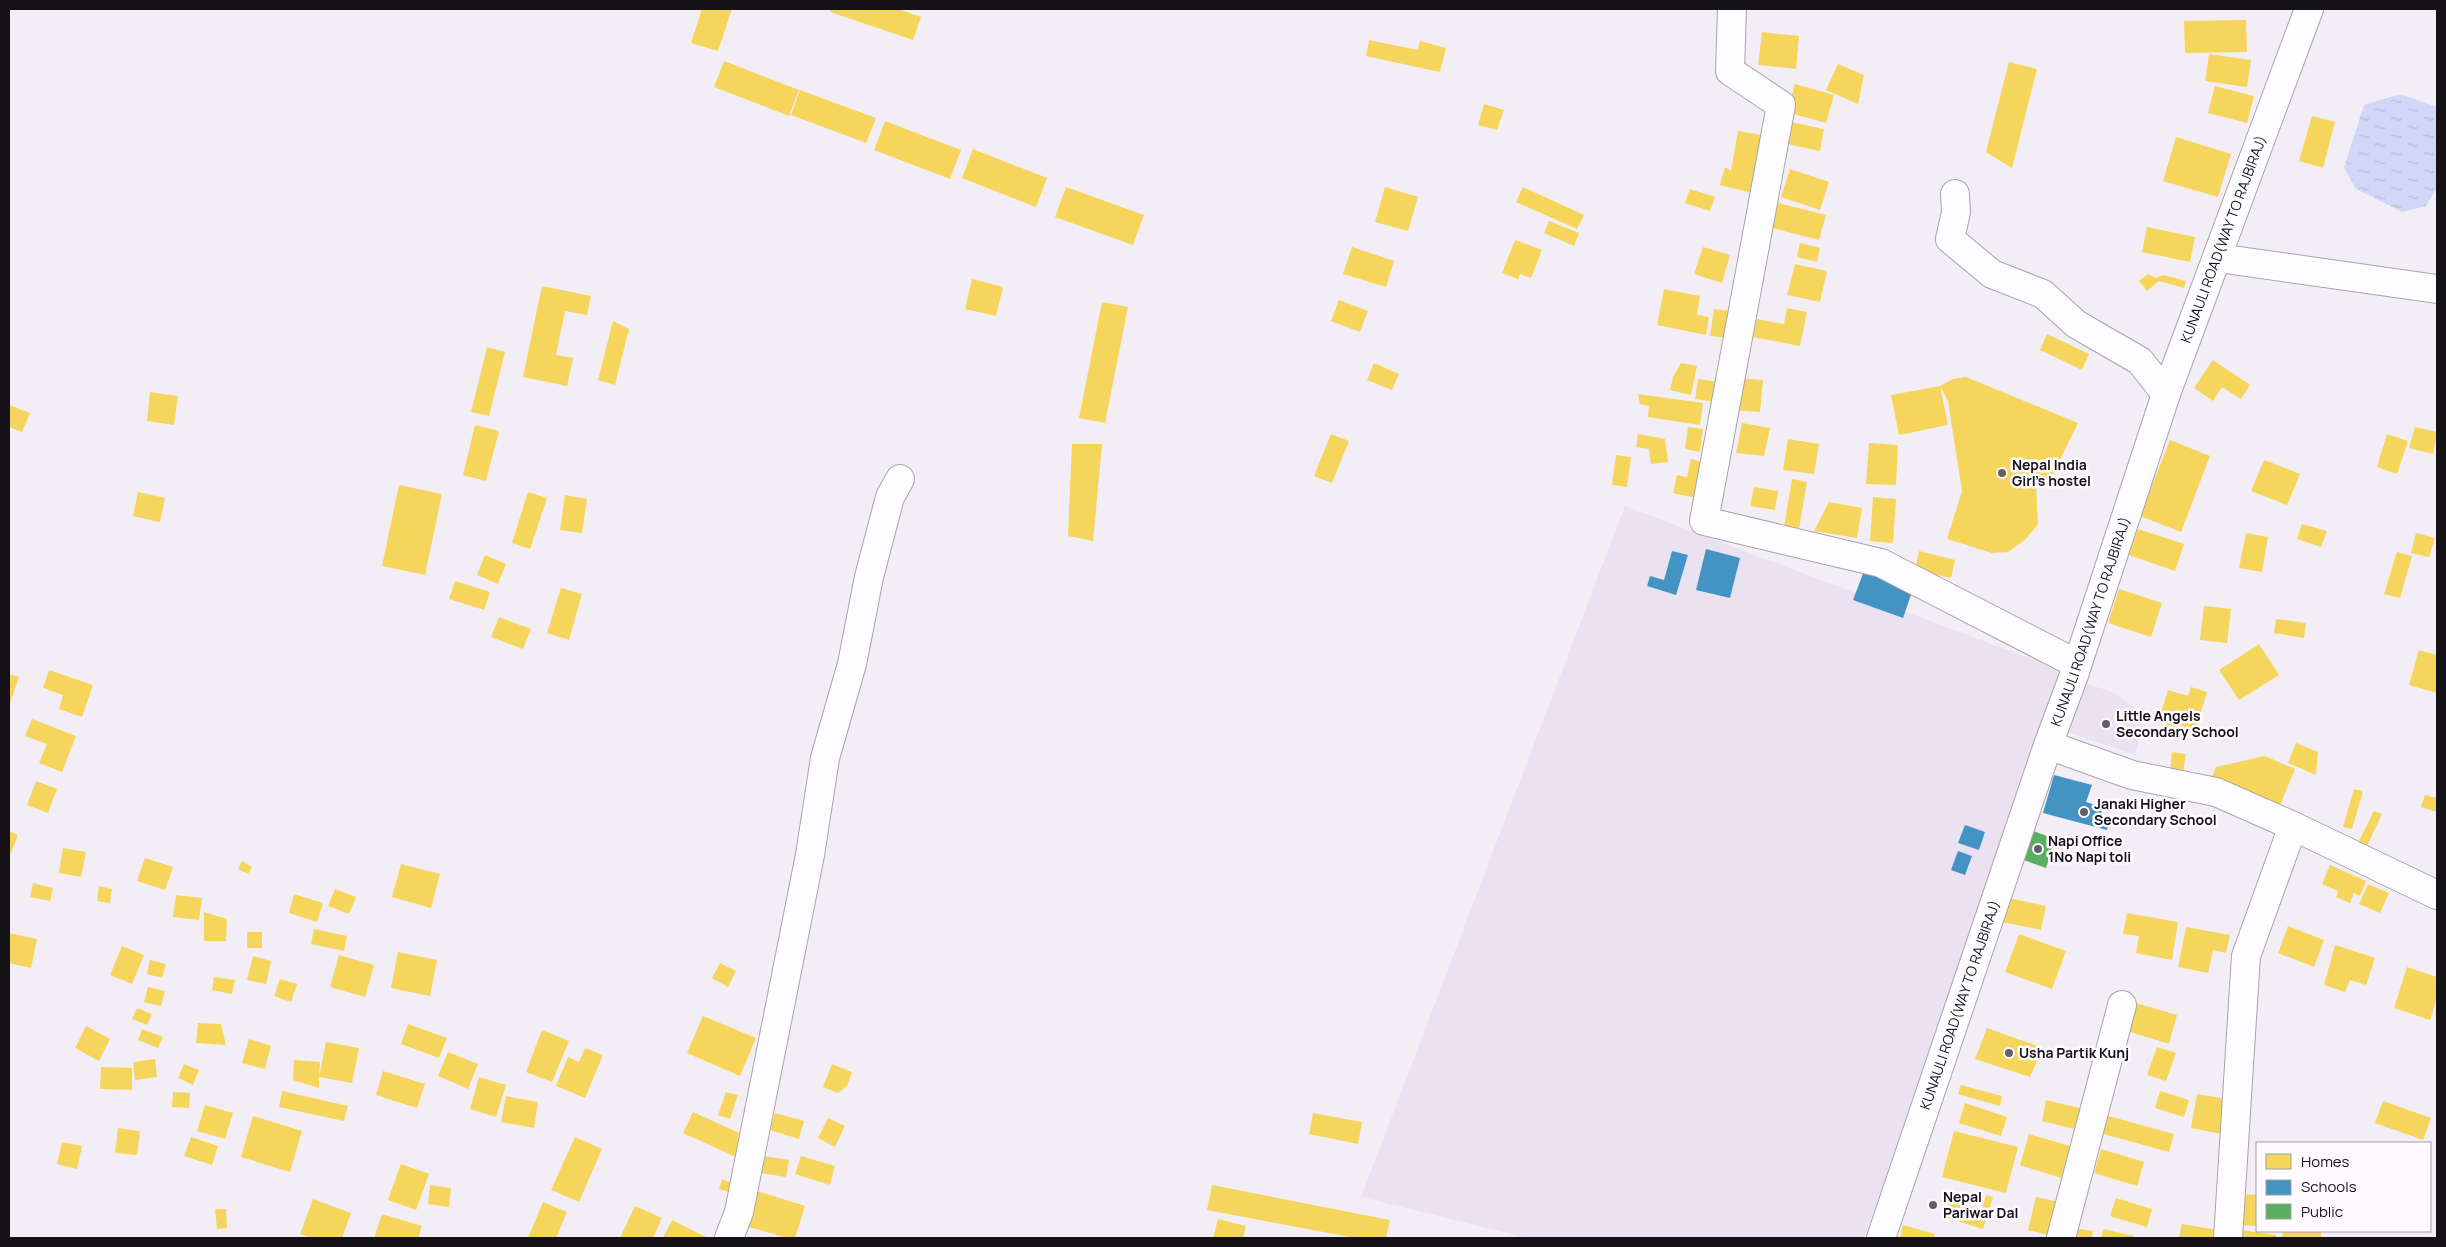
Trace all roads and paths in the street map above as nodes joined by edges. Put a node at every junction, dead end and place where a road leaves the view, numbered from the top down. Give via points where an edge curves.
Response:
1 (1732, 9) edge
2 (2309, 9) edge
3 (1955, 194) dead end
4 (2218, 258) junction
5 (2437, 288) edge
6 (2166, 394) junction
7 (900, 479) dead end
8 (2077, 664) junction
9 (2048, 745) junction
10 (2293, 826) junction
11 (2437, 895) edge
12 (2122, 1005) dead end
13 (729, 1238) edge
14 (1882, 1238) edge
15 (2061, 1238) edge
16 (2228, 1238) edge

1 - 8 street via 1730,71 1781,105 1704,521 1882,563
2 - 4 street, KUNAULI ROAD(WAY TO RAJBIRAJ)
3 - 6 street via 1956,212 1950,239 1992,274 2043,294 2076,324 2140,361
4 - 5 street
4 - 6 street, KUNAULI ROAD(WAY TO RAJBIRAJ)
6 - 8 street, KUNAULI ROAD(WAY TO RAJBIRAJ)
7 - 13 street via 888,506 869,576 852,664 825,758 810,855 739,1212
8 - 9 street, KUNAULI ROAD(WAY TO RAJBIRAJ)
9 - 10 street via 2132,775 2216,792
9 - 14 street, KUNAULI ROAD(WAY TO RAJBIRAJ)
10 - 11 street
10 - 16 street via 2246,956
12 - 15 street

